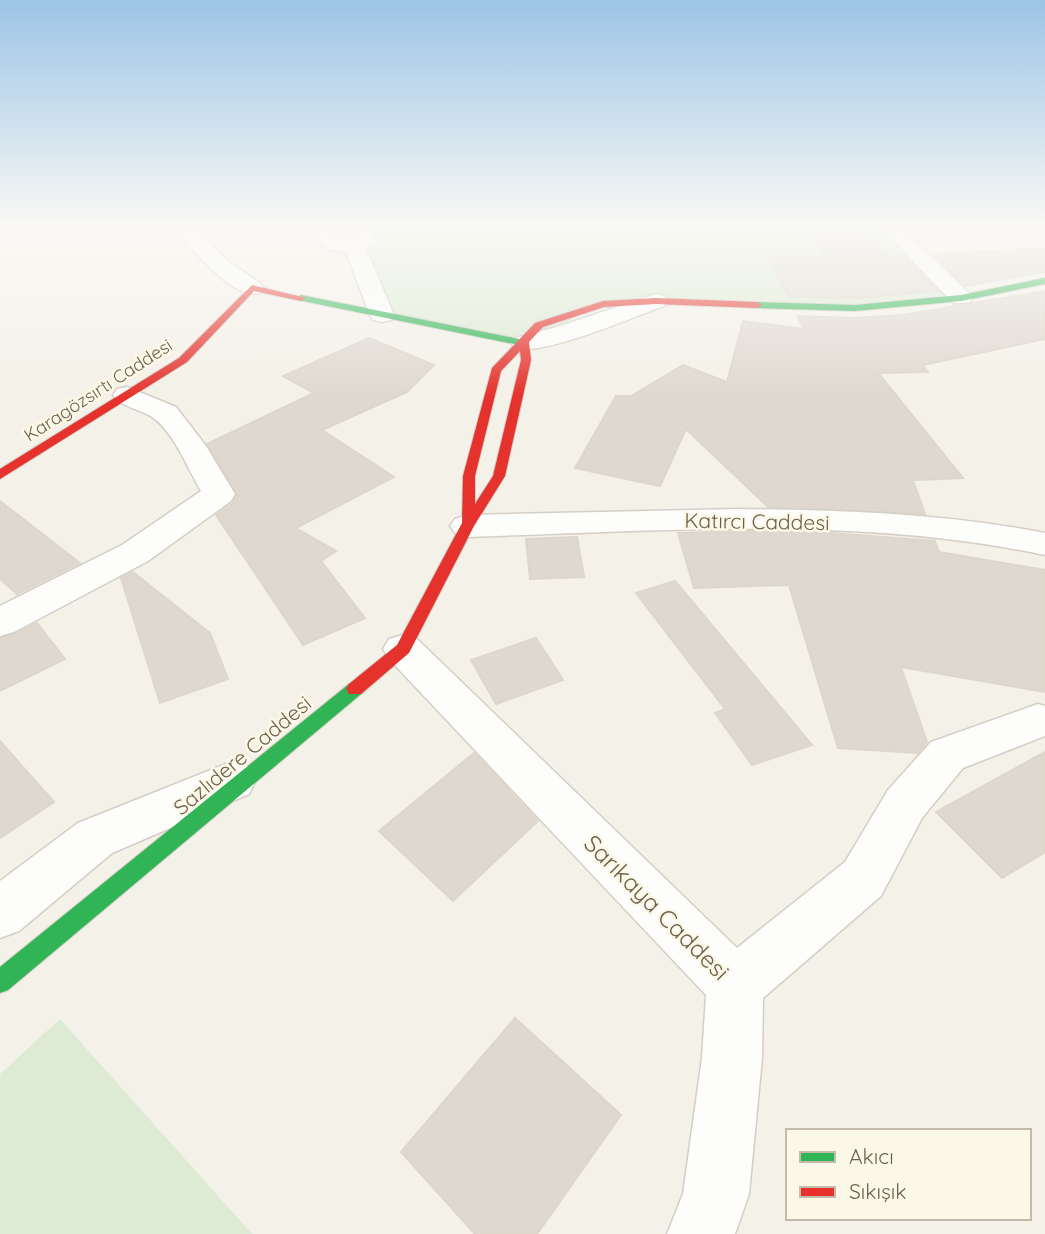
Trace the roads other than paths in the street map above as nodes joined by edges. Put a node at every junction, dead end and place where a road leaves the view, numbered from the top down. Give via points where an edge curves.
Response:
1 (244, 283) edge
2 (371, 283) edge
3 (946, 283) edge
4 (1037, 283) edge
5 (252, 288) junction
6 (961, 298) junction
7 (656, 300) joint
8 (382, 315) junction
9 (524, 343) junction
10 (127, 395) junction
11 (0, 475) edge
12 (467, 526) junction
13 (1045, 544) edge
14 (0, 622) edge
15 (402, 649) junction
16 (1038, 721) dead end
17 (256, 770) junction
18 (0, 913) edge
19 (0, 982) edge
20 (735, 985) junction
21 (701, 1234) edge

1 - 5 street
2 - 8 street
3 - 6 street
4 - 6 street
5 - 8 street
5 - 10 street, Karagözsırtı Caddesi via 183,359
6 - 7 street via 855,308
7 - 9 street
8 - 9 street
9 - 12 street, Sazlıdere Caddesi via 526,360 499,476
9 - 12 street, Sazlıdere Caddesi via 496,370 470,476
10 - 11 street, Karagözsırtı Caddesi
10 - 14 street via 166,413 219,494 135,553
12 - 13 street, Katırcı Caddesi via 735,518 901,523
12 - 15 street, Sazlıdere Caddesi
15 - 17 street, Sazlıdere Caddesi
15 - 20 street, Sarıkaya Caddesi
16 - 20 street via 947,755 905,804 863,879
17 - 18 street via 95,838
17 - 19 street, Sazlıdere Caddesi
20 - 21 street, Sarıkaya Caddesi via 732,1058 716,1194

